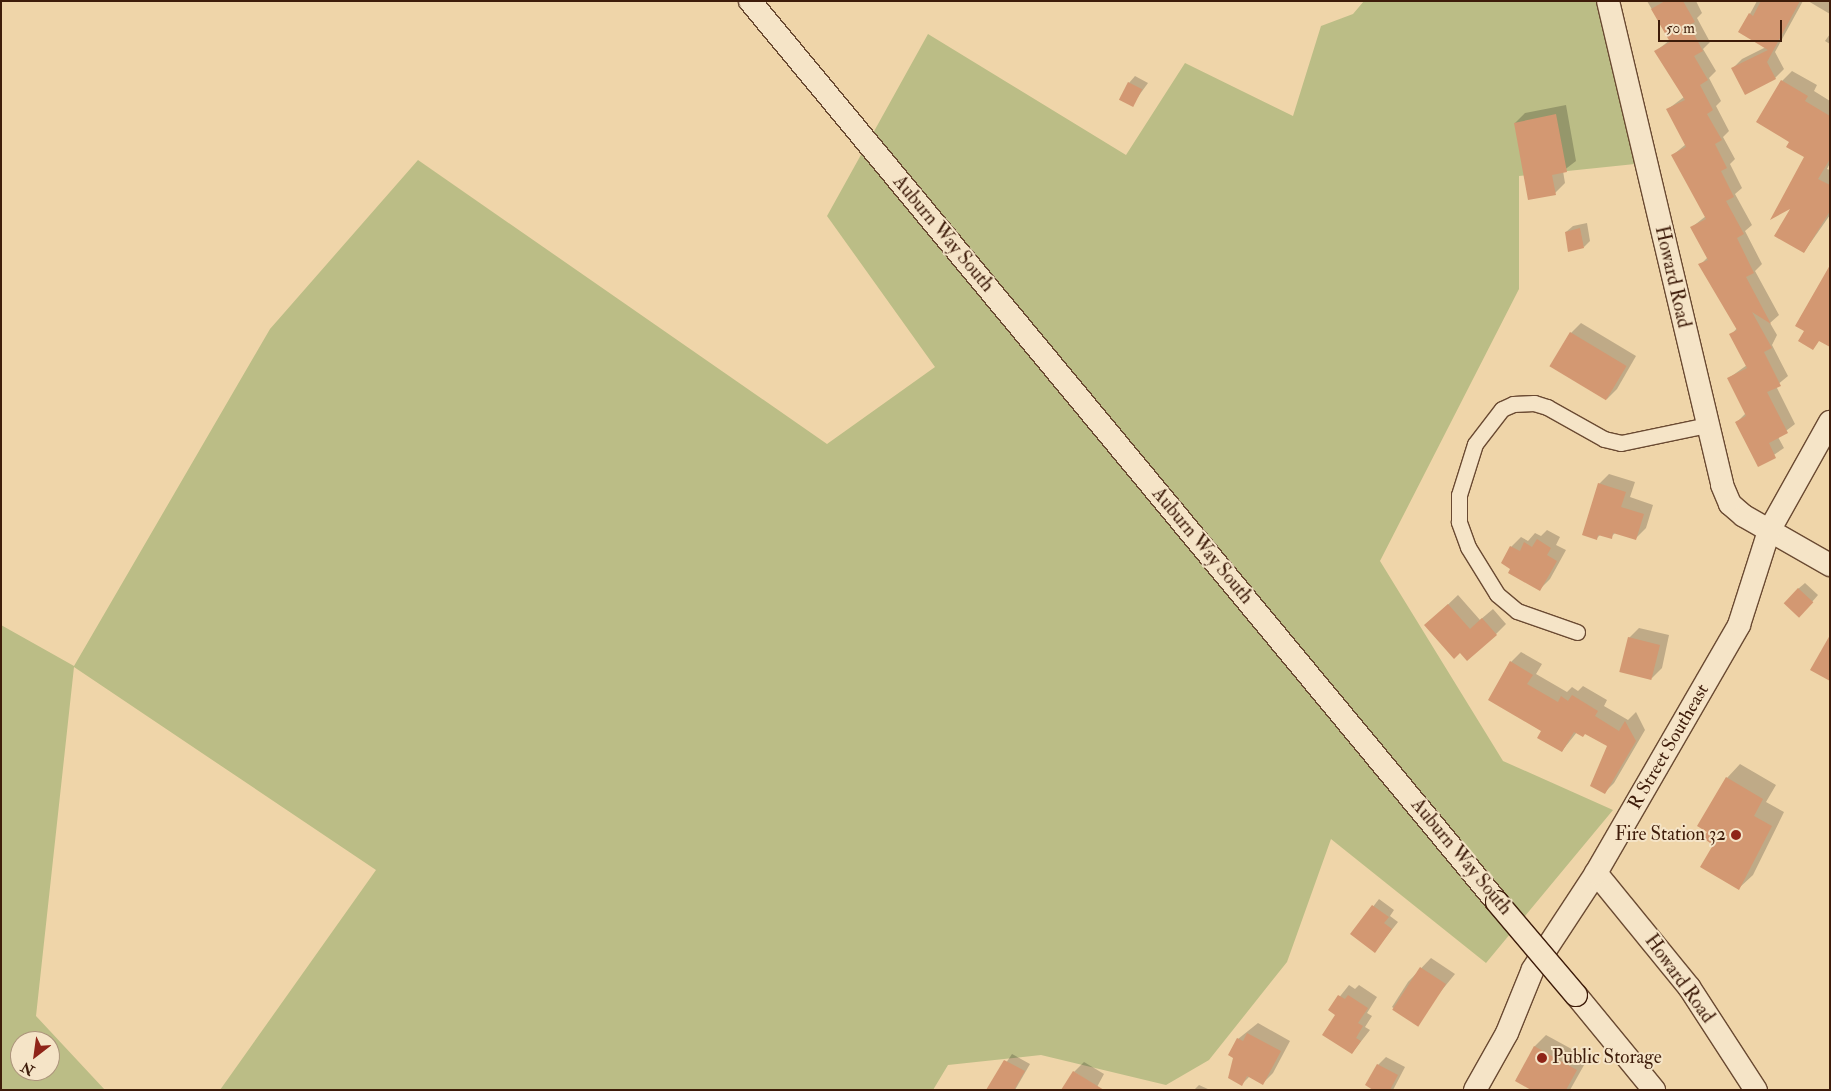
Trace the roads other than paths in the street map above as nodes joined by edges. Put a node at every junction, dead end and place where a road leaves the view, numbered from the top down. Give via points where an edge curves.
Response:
1 (750, 1) edge
2 (1608, 1) edge
3 (1830, 422) edge
4 (1707, 425) junction
5 (1769, 531) junction
6 (1830, 565) edge
7 (1577, 632) dead end
8 (1596, 874) junction
9 (1475, 1090) edge
10 (1654, 1090) edge
11 (1756, 1090) edge

1 - 10 street, Auburn Way South, bridge
2 - 4 street, Howard Road
3 - 5 street, R Street Southeast
4 - 5 street, Howard Road via 1730,504
4 - 7 street via 1622,443 1604,439 1547,407 1534,403 1513,404 1502,409 1475,444 1459,495 1459,522 1468,547 1497,594 1517,611
5 - 6 street, Howard Road
5 - 8 street, R Street Southeast via 1739,625
8 - 9 street, R Street Southeast via 1533,969 1507,1033
8 - 11 street, Howard Road via 1689,987

